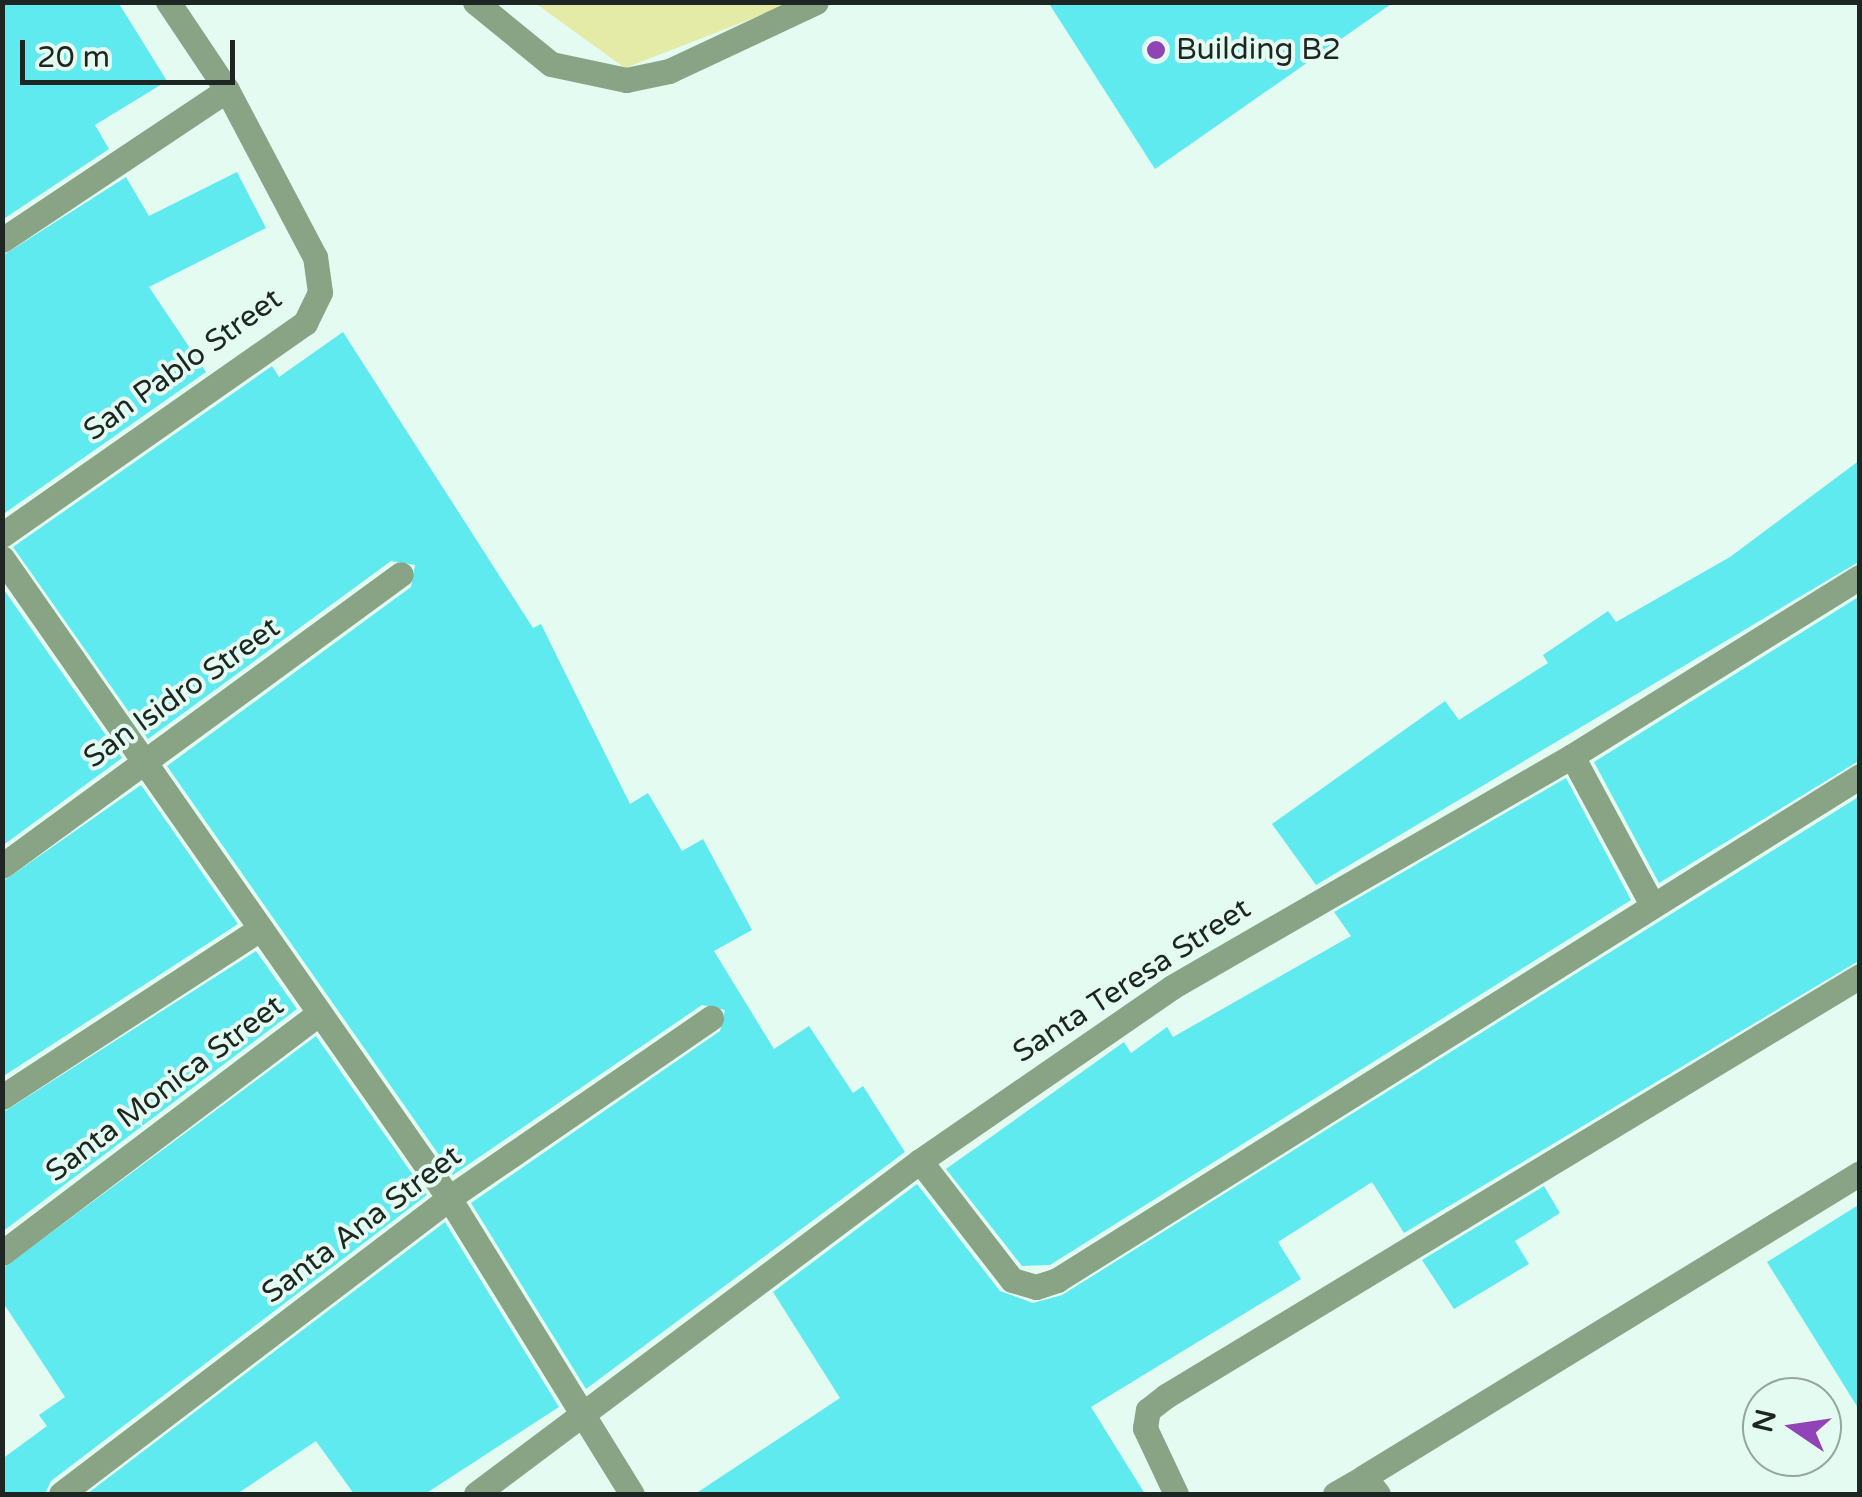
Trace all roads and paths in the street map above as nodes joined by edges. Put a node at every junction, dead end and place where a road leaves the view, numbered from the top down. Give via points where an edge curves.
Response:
1 (168, 2) edge
2 (474, 2) edge
3 (816, 2) edge
4 (227, 90) junction
5 (2, 240) edge
6 (2, 535) edge
7 (2, 558) edge
8 (402, 574) dead end
9 (1860, 576) edge
10 (1572, 756) junction
11 (140, 762) junction
12 (1860, 776) edge
13 (2, 866) edge
14 (1651, 903) junction
15 (260, 929) junction
16 (1860, 976) edge
17 (320, 1013) junction
18 (711, 1018) dead end
19 (2, 1097) edge
20 (920, 1161) junction
21 (1860, 1173) edge
22 (448, 1198) junction
23 (2, 1253) edge
24 (587, 1417) junction
25 (1371, 1486) edge
26 (61, 1494) edge
27 (476, 1494) edge
28 (632, 1494) edge
29 (1176, 1494) edge
30 (1335, 1494) edge

1 - 4 street, San Pablo Street
2 - 3 street via 551,64 626,80 669,71
4 - 5 street
4 - 6 street, San Pablo Street via 315,257 320,292 305,322
7 - 11 street
8 - 11 street, San Isidro Street
9 - 10 street, Santa Teresa Street
10 - 14 street
10 - 20 street, Santa Teresa Street via 1172,987
11 - 13 street, San Isidro Street
11 - 15 street
12 - 14 street
14 - 20 street via 1057,1280 1036,1286 1012,1280
15 - 17 street
15 - 19 street
16 - 29 street via 1166,1396 1148,1410 1145,1428
17 - 22 street
17 - 23 street, Santa Monica Street
18 - 22 street, Santa Ana Street
20 - 24 street, Santa Teresa Street
21 - 25 street
22 - 24 street
22 - 26 street, Santa Ana Street
24 - 27 street, Santa Teresa Street
24 - 28 street
25 - 30 street

